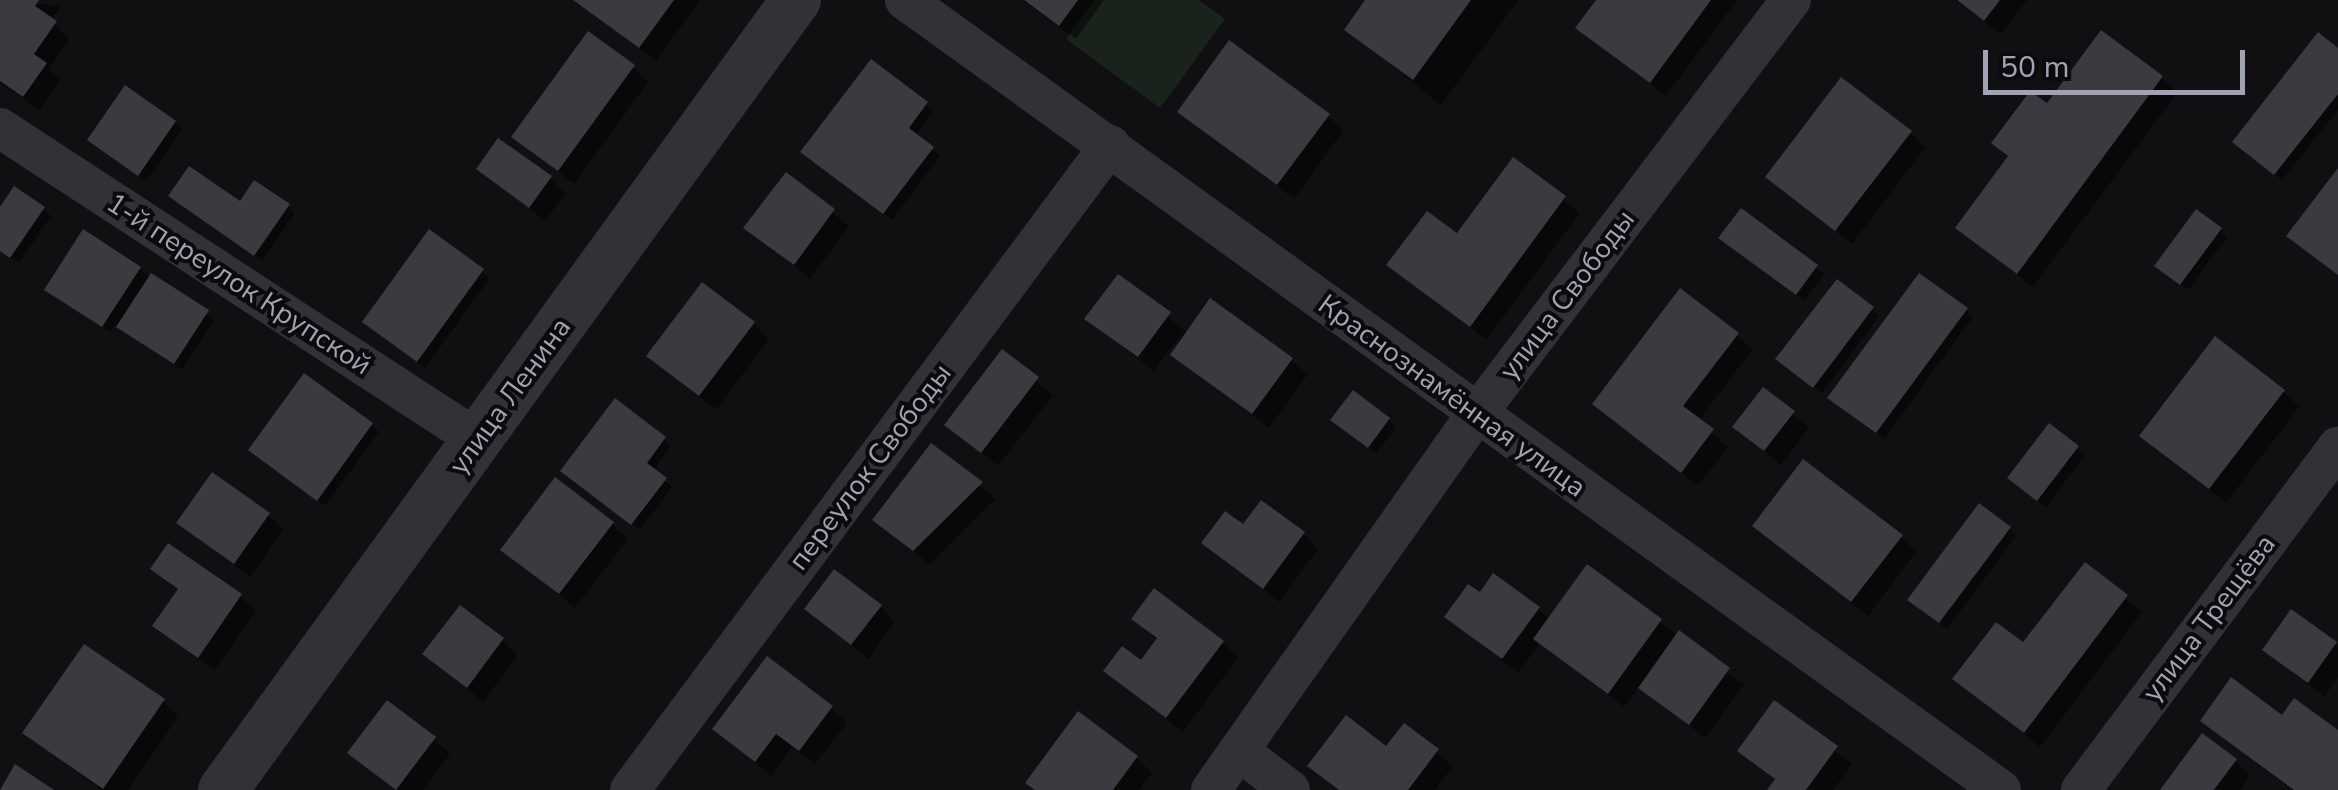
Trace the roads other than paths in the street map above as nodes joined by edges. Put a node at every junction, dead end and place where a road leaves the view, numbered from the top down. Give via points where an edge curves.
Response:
1 (796, 0) edge
2 (905, 0) edge
3 (1791, 0) edge
4 (0, 128) edge
5 (1110, 145) junction
6 (1476, 415) junction
7 (478, 440) junction
8 (2338, 446) edge
9 (1239, 751) junction
10 (222, 790) edge
11 (630, 790) edge
12 (1210, 790) edge
13 (1290, 790) edge
14 (2000, 790) edge
15 (2081, 790) edge

1 - 7 street, улица Ленина
2 - 5 street, Краснознамённая улица
3 - 6 street, улица Свободы
4 - 7 street, 1-й переулок Крупской
5 - 6 street, Краснознамённая улица
5 - 11 street, переулок Свободы
6 - 9 street, улица Свободы
6 - 14 street, Краснознамённая улица
7 - 10 street, улица Ленина
8 - 15 street, улица Трещёва
9 - 12 street, улица Свободы
9 - 13 street

